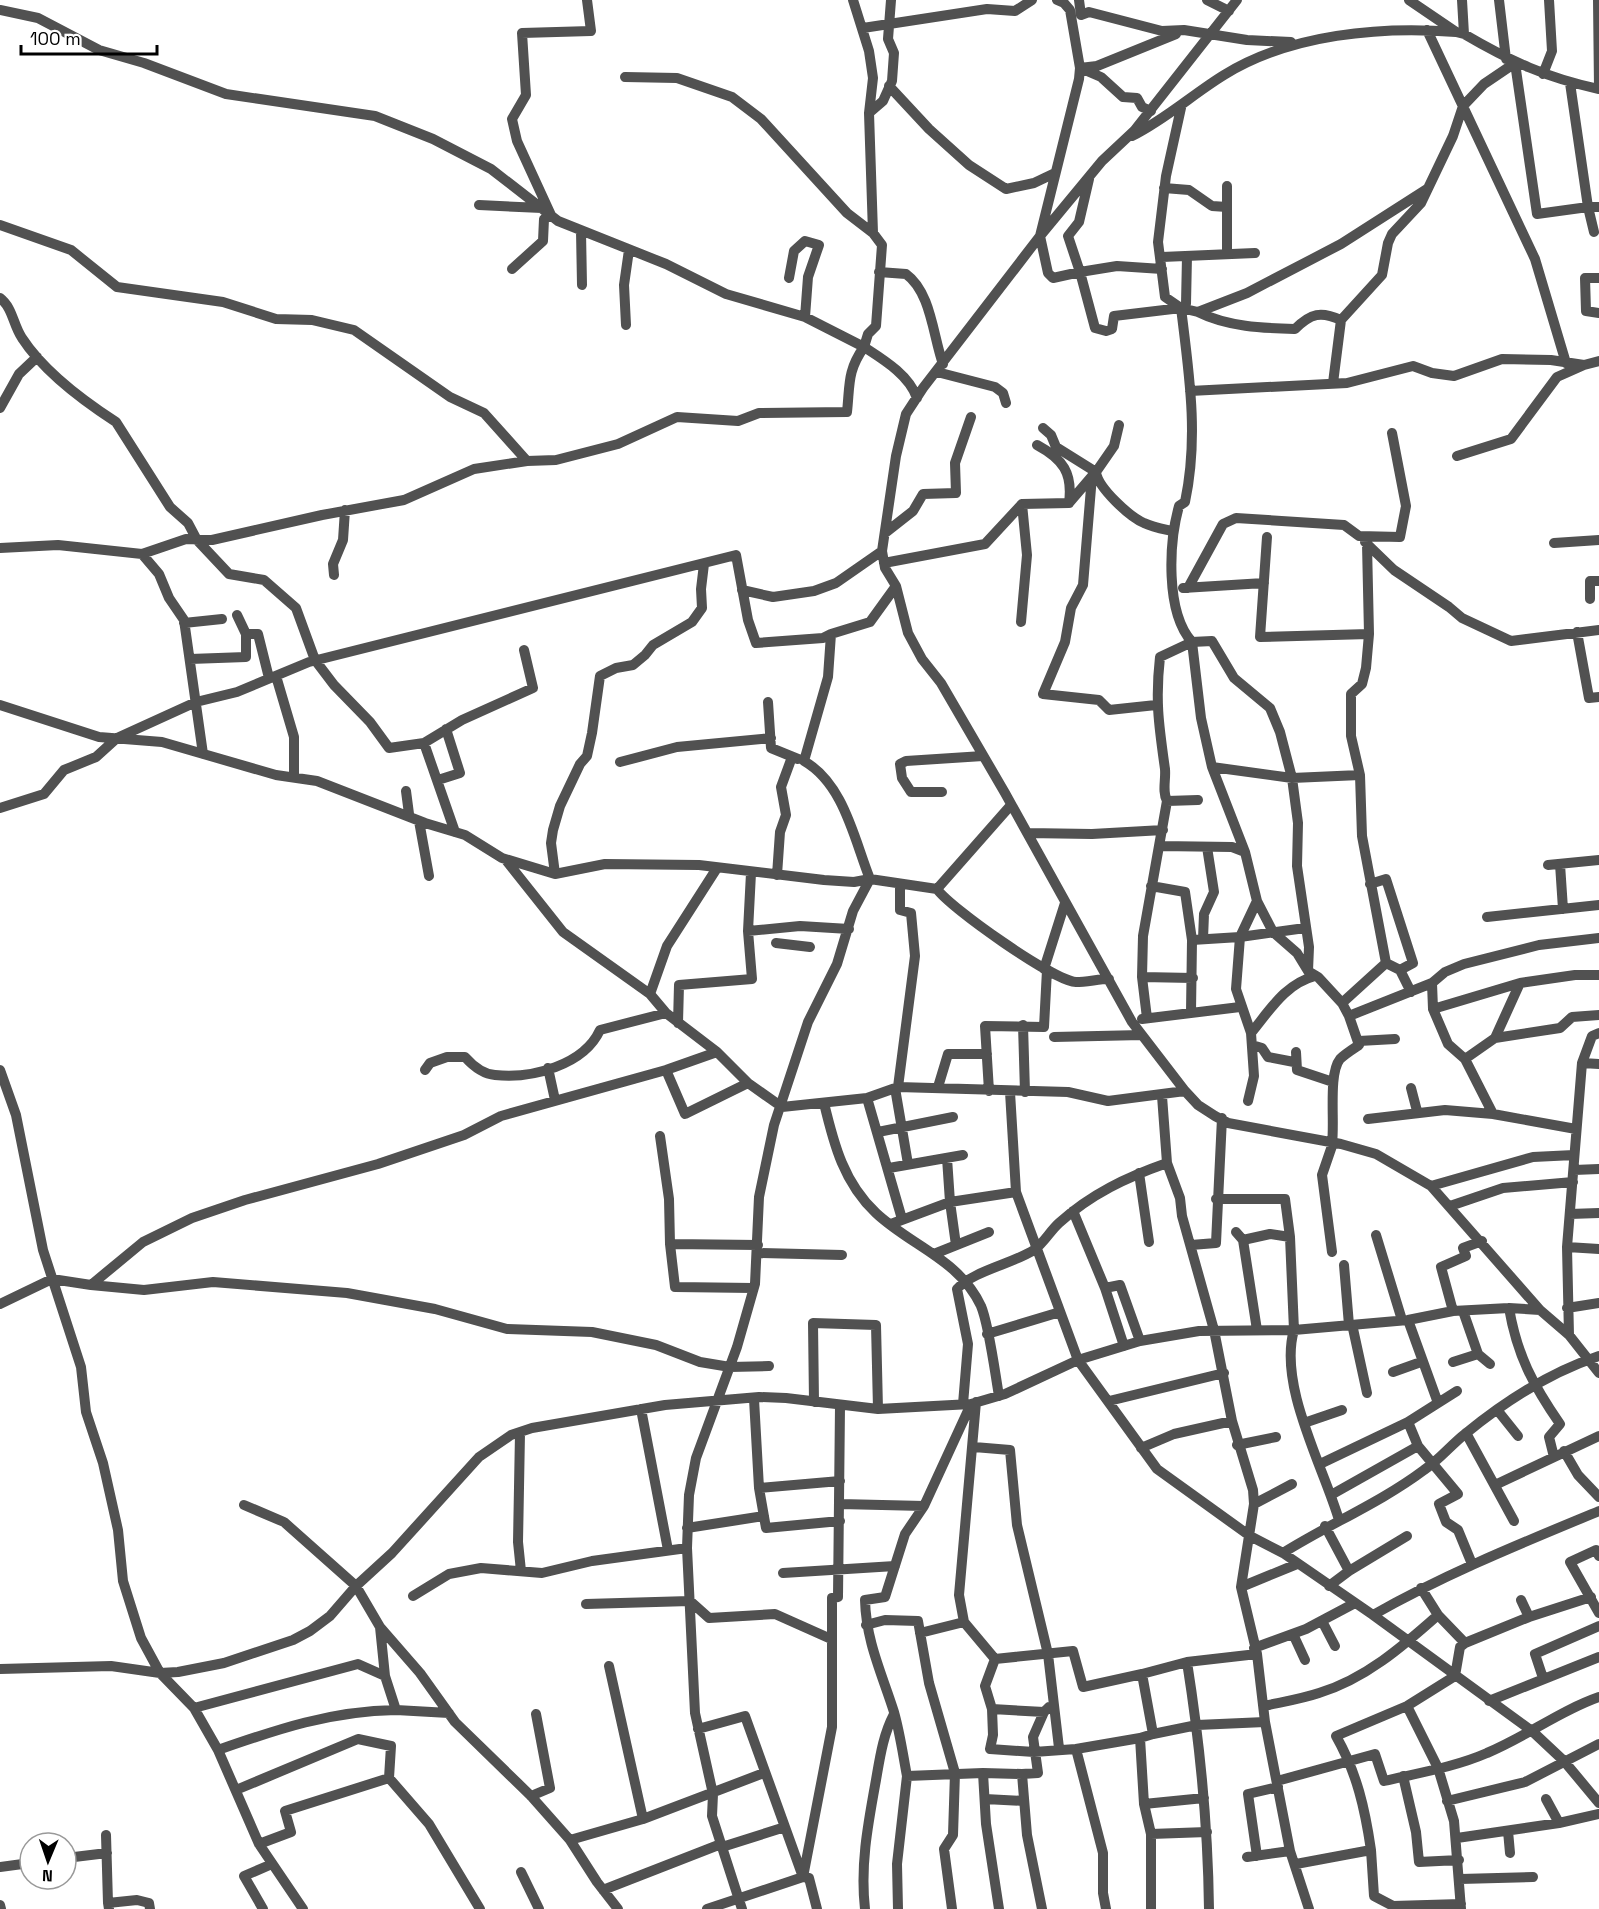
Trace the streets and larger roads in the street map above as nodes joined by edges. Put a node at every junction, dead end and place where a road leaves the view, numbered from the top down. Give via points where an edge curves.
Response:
1 (587, 0) edge
2 (853, 0) edge
3 (891, 0) edge
4 (1032, 0) edge
5 (1079, 0) edge
6 (1207, 0) edge
7 (1237, 0) edge
8 (1409, 0) edge
9 (1462, 0) edge
10 (1499, 0) edge
11 (1549, 0) edge
12 (1598, 0) edge
13 (1063, 1) edge
14 (0, 10) edge
15 (1228, 11) junction
16 (889, 25) junction
17 (862, 28) junction
18 (1184, 30) junction
19 (1427, 30) junction
20 (1212, 33) junction
21 (1460, 33) junction
22 (1297, 42) junction
23 (1510, 61) junction
24 (1080, 68) junction
25 (1544, 74) junction
26 (625, 77) dead end
27 (1570, 83) junction
28 (889, 86) junction
29 (1599, 88) edge
30 (1463, 106) junction
31 (1181, 108) junction
32 (1150, 111) junction
33 (869, 113) junction
34 (1124, 141) junction
35 (1055, 173) junction
36 (1090, 176) junction
37 (1227, 186) dead end
38 (1429, 187) junction
39 (1164, 188) junction
40 (479, 205) dead end
41 (1227, 207) junction
42 (1593, 207) edge
43 (546, 212) junction
44 (0, 225) edge
45 (581, 231) junction
46 (1594, 232) dead end
47 (873, 233) junction
48 (1040, 236) junction
49 (629, 250) junction
50 (1255, 253) dead end
51 (1227, 254) junction
52 (1187, 256) junction
53 (1162, 257) junction
54 (512, 269) dead end
55 (1162, 269) junction
56 (879, 272) junction
57 (1080, 272) junction
58 (789, 278) dead end
59 (1599, 278) edge
60 (582, 285) dead end
61 (0, 298) edge
62 (1181, 308) junction
63 (1198, 312) junction
64 (1599, 314) edge
65 (805, 317) junction
66 (1341, 320) junction
67 (626, 325) dead end
68 (864, 347) junction
69 (37, 357) junction
70 (1599, 361) edge
71 (1566, 363) junction
72 (1584, 365) junction
73 (940, 368) junction
74 (1333, 382) junction
75 (1190, 391) junction
76 (917, 398) junction
77 (1006, 403) dead end
78 (0, 408) edge
79 (970, 417) dead end
80 (1119, 425) dead end
81 (1043, 428) dead end
82 (1392, 433) dead end
83 (1037, 445) dead end
84 (1057, 451) junction
85 (1457, 456) dead end
86 (527, 461) junction
87 (1094, 474) junction
88 (1069, 503) junction
89 (1022, 504) junction
90 (345, 510) junction
91 (1172, 531) junction
92 (885, 533) junction
93 (1359, 536) junction
94 (1266, 537) dead end
95 (196, 540) junction
96 (1599, 540) edge
97 (1554, 543) dead end
98 (1367, 544) junction
99 (0, 548) edge
100 (882, 551) junction
101 (142, 555) junction
102 (884, 563) junction
103 (704, 564) junction
104 (334, 575) dead end
105 (1599, 581) edge
106 (1264, 583) junction
107 (896, 586) junction
108 (1173, 588) junction
109 (1188, 588) junction
110 (742, 591) junction
111 (1590, 599) dead end
112 (237, 615) dead end
113 (222, 619) dead end
114 (1022, 622) dead end
115 (184, 623) junction
116 (1599, 630) edge
117 (1577, 632) junction
118 (246, 634) junction
119 (831, 634) junction
120 (1369, 634) junction
121 (1192, 642) junction
122 (524, 650) dead end
123 (190, 659) junction
124 (315, 660) junction
125 (272, 677) junction
126 (1599, 697) edge
127 (196, 702) junction
128 (768, 702) dead end
129 (0, 705) edge
130 (1156, 705) junction
131 (446, 729) junction
132 (117, 738) junction
133 (771, 738) junction
134 (424, 743) junction
135 (203, 754) junction
136 (983, 756) junction
137 (792, 757) junction
138 (804, 761) junction
139 (620, 762) dead end
140 (1212, 767) junction
141 (1360, 775) junction
142 (294, 777) junction
143 (1292, 778) junction
144 (438, 780) junction
145 (406, 791) dead end
146 (942, 792) dead end
147 (1167, 801) junction
148 (1198, 801) dead end
149 (1011, 805) junction
150 (0, 808) edge
151 (409, 814) junction
152 (419, 820) junction
153 (1163, 830) junction
154 (455, 832) junction
155 (1027, 833) junction
156 (1160, 846) junction
157 (1207, 847) junction
158 (1245, 852) junction
159 (504, 859) junction
160 (1599, 860) edge
161 (1560, 864) junction
162 (1548, 865) dead end
163 (717, 868) junction
164 (751, 873) junction
165 (555, 874) junction
166 (777, 875) junction
167 (429, 876) dead end
168 (870, 879) junction
169 (900, 884) junction
170 (1370, 884) junction
171 (1151, 886) junction
172 (937, 889) junction
173 (1257, 901) junction
174 (1065, 903) junction
175 (1599, 905) edge
176 (1563, 909) junction
177 (1487, 917) dead end
178 (800, 926) junction
179 (1305, 928) junction
180 (849, 929) junction
181 (748, 931) junction
182 (1273, 932) junction
183 (1240, 937) junction
184 (1599, 938) edge
185 (1198, 939) junction
186 (776, 942) dead end
187 (798, 945) junction
188 (810, 946) dead end
189 (1386, 963) junction
190 (1045, 970) junction
191 (1400, 970) junction
192 (1312, 973) junction
193 (1599, 975) edge
194 (1142, 977) junction
195 (1192, 978) junction
196 (1109, 979) junction
197 (1432, 983) junction
198 (1520, 983) junction
199 (1411, 992) junction
200 (650, 994) junction
201 (1342, 1003) junction
202 (1240, 1007) junction
203 (1433, 1009) junction
204 (1191, 1012) junction
205 (666, 1013) junction
206 (1599, 1015) edge
207 (1349, 1016) junction
208 (1147, 1018) junction
209 (1132, 1022) junction
210 (678, 1023) junction
211 (1023, 1025) junction
212 (1251, 1033) junction
213 (1599, 1033) edge
214 (1142, 1035) junction
215 (1054, 1037) dead end
216 (1495, 1038) junction
217 (1395, 1039) dead end
218 (1359, 1041) junction
219 (1252, 1045) junction
220 (717, 1052) junction
221 (987, 1054) junction
222 (1464, 1059) junction
223 (1582, 1063) junction
224 (1599, 1065) edge
225 (548, 1068) junction
226 (0, 1070) edge
227 (666, 1070) junction
228 (425, 1071) dead end
229 (1333, 1082) junction
230 (748, 1083) junction
231 (938, 1087) junction
232 (896, 1088) junction
233 (1412, 1088) dead end
234 (989, 1091) junction
235 (1185, 1091) junction
236 (1010, 1092) junction
237 (1025, 1092) junction
238 (1162, 1096) junction
239 (867, 1098) junction
240 (555, 1100) junction
241 (1248, 1101) dead end
242 (824, 1104) junction
243 (782, 1107) junction
244 (1417, 1111) junction
245 (1493, 1114) junction
246 (953, 1117) dead end
247 (1222, 1118) junction
248 (1368, 1119) dead end
249 (901, 1127) junction
250 (1576, 1129) junction
251 (878, 1132) junction
252 (660, 1136) dead end
253 (1333, 1143) junction
254 (963, 1155) dead end
255 (1574, 1155) junction
256 (947, 1158) junction
257 (908, 1164) junction
258 (1167, 1164) junction
259 (889, 1168) junction
260 (1599, 1169) edge
261 (1574, 1170) junction
262 (1139, 1173) junction
263 (1573, 1182) junction
264 (1431, 1186) junction
265 (1016, 1192) junction
266 (1216, 1199) junction
267 (950, 1202) junction
268 (1450, 1206) junction
269 (1074, 1211) junction
270 (1599, 1213) edge
271 (1570, 1214) junction
272 (902, 1219) junction
273 (891, 1224) junction
274 (989, 1232) dead end
275 (1376, 1235) dead end
276 (1290, 1237) junction
277 (1482, 1241) junction
278 (1149, 1242) dead end
279 (669, 1244) junction
280 (956, 1245) junction
281 (1191, 1245) junction
282 (1567, 1247) junction
283 (1037, 1248) junction
284 (758, 1249) junction
285 (1599, 1249) edge
286 (1332, 1252) dead end
287 (934, 1254) junction
288 (842, 1255) dead end
289 (1344, 1265) dead end
290 (52, 1279) junction
291 (963, 1282) junction
292 (91, 1285) junction
293 (1105, 1287) junction
294 (753, 1288) junction
295 (1599, 1303) edge
296 (0, 1304) edge
297 (1509, 1308) junction
298 (1567, 1308) junction
299 (1540, 1310) junction
300 (1458, 1311) junction
301 (1060, 1312) junction
302 (1405, 1320) junction
303 (1351, 1324) junction
304 (1214, 1330) junction
305 (1257, 1330) junction
306 (1294, 1330) junction
307 (987, 1334) junction
308 (1569, 1335) junction
309 (1140, 1341) junction
310 (1124, 1346) junction
311 (1478, 1354) junction
312 (1599, 1356) edge
313 (1078, 1360) junction
314 (1587, 1360) junction
315 (1422, 1362) junction
316 (1453, 1362) dead end
317 (1490, 1364) dead end
318 (769, 1366) dead end
319 (730, 1367) junction
320 (1393, 1372) dead end
321 (1224, 1373) junction
322 (1599, 1373) edge
323 (1534, 1386) junction
324 (1457, 1391) dead end
325 (1367, 1393) dead end
326 (999, 1396) junction
327 (754, 1399) junction
328 (1109, 1401) junction
329 (715, 1402) junction
330 (814, 1402) junction
331 (970, 1403) junction
332 (1438, 1403) junction
333 (840, 1406) junction
334 (641, 1409) junction
335 (878, 1409) junction
336 (1341, 1410) dead end
337 (1498, 1411) junction
338 (1232, 1421) junction
339 (1408, 1422) junction
340 (1304, 1423) junction
341 (519, 1433) junction
342 (1466, 1433) junction
343 (1518, 1436) dead end
344 (1599, 1436) edge
345 (1276, 1437) dead end
346 (1237, 1444) junction
347 (1418, 1446) junction
348 (974, 1447) junction
349 (1141, 1448) junction
350 (1559, 1454) junction
351 (1433, 1463) junction
352 (1320, 1464) junction
353 (840, 1481) junction
354 (1292, 1484) dead end
355 (1495, 1485) junction
356 (759, 1488) junction
357 (1331, 1495) junction
358 (1599, 1497) edge
359 (1254, 1503) junction
360 (840, 1504) junction
361 (244, 1505) dead end
362 (924, 1506) junction
363 (1599, 1511) edge
364 (764, 1516) junction
365 (1339, 1520) junction
366 (840, 1521) junction
367 (1514, 1521) dead end
368 (1325, 1526) junction
369 (687, 1528) junction
370 (1250, 1536) junction
371 (1407, 1536) dead end
372 (687, 1548) junction
373 (668, 1550) junction
374 (1282, 1553) junction
375 (1599, 1556) edge
376 (1297, 1564) junction
377 (1472, 1564) junction
378 (895, 1566) junction
379 (837, 1570) junction
380 (521, 1571) junction
381 (1349, 1571) junction
382 (783, 1573) dead end
383 (1329, 1586) junction
384 (356, 1587) junction
385 (1241, 1587) junction
386 (1421, 1588) junction
387 (413, 1596) dead end
388 (1591, 1597) junction
389 (1521, 1600) dead end
390 (690, 1601) junction
391 (1355, 1603) junction
392 (586, 1604) dead end
393 (1599, 1613) edge
394 (1373, 1615) junction
395 (1438, 1615) junction
396 (1529, 1617) junction
397 (964, 1622) junction
398 (1322, 1622) junction
399 (866, 1625) junction
400 (1599, 1626) edge
401 (380, 1627) junction
402 (920, 1633) junction
403 (1293, 1634) junction
404 (831, 1639) junction
405 (1408, 1642) junction
406 (1465, 1643) junction
407 (1335, 1646) dead end
408 (1256, 1651) junction
409 (1048, 1654) junction
410 (1599, 1657) edge
411 (995, 1659) junction
412 (1305, 1660) dead end
413 (1187, 1662) junction
414 (609, 1666) dead end
415 (0, 1669) edge
416 (160, 1673) junction
417 (1142, 1674) junction
418 (385, 1676) junction
419 (1455, 1676) junction
420 (1543, 1678) junction
421 (1599, 1697) edge
422 (1489, 1701) junction
423 (1053, 1703) junction
424 (1264, 1706) junction
425 (1407, 1706) junction
426 (194, 1708) junction
427 (992, 1709) junction
428 (396, 1710) junction
429 (1044, 1712) junction
430 (449, 1713) junction
431 (536, 1714) dead end
432 (894, 1714) junction
433 (1265, 1722) junction
434 (1197, 1725) junction
435 (698, 1729) junction
436 (1532, 1731) junction
437 (1153, 1734) junction
438 (1140, 1738) junction
439 (1599, 1744) edge
440 (1059, 1748) junction
441 (1076, 1749) junction
442 (218, 1750) junction
443 (1034, 1752) junction
444 (1350, 1761) junction
445 (1564, 1761) junction
446 (1438, 1768) junction
447 (764, 1773) junction
448 (955, 1773) junction
449 (983, 1773) junction
450 (1022, 1774) junction
451 (907, 1776) junction
452 (1404, 1776) junction
453 (389, 1778) junction
454 (1278, 1784) junction
455 (236, 1790) junction
456 (713, 1794) junction
457 (531, 1796) junction
458 (1204, 1798) junction
459 (984, 1799) junction
460 (1546, 1799) dead end
461 (1023, 1801) junction
462 (1447, 1801) junction
463 (1599, 1803) edge
464 (1144, 1804) junction
465 (1599, 1814) edge
466 (643, 1820) junction
467 (1559, 1824) junction
468 (785, 1827) junction
469 (1508, 1831) junction
470 (1207, 1832) junction
471 (1151, 1834) junction
472 (106, 1835) dead end
473 (1457, 1838) junction
474 (570, 1840) junction
475 (259, 1844) junction
476 (721, 1845) junction
477 (1371, 1850) junction
478 (1290, 1851) junction
479 (107, 1853) junction
480 (1509, 1853) dead end
481 (78, 1857) edge
482 (1459, 1860) junction
483 (272, 1864) junction
484 (1296, 1864) junction
485 (18, 1865) edge
486 (0, 1867) edge
487 (520, 1872) dead end
488 (803, 1877) junction
489 (1533, 1877) dead end
490 (1460, 1880) junction
491 (603, 1890) junction
492 (738, 1897) junction
493 (109, 1906) edge
494 (1461, 1906) edge
495 (150, 1909) edge
496 (263, 1909) edge
497 (303, 1909) edge
498 (480, 1909) edge
499 (539, 1909) edge
500 (618, 1909) edge
501 (706, 1909) edge
502 (742, 1909) edge
503 (817, 1909) edge
504 (865, 1909) edge
505 (898, 1909) edge
506 (952, 1909) edge
507 (999, 1909) edge
508 (1042, 1909) edge
509 (1106, 1909) edge
510 (1151, 1909) edge
511 (1209, 1909) edge
512 (1309, 1909) edge

1 - 43 street via 591,32 522,33 526,95 512,119
2 - 17 street
3 - 16 street
4 - 16 street via 1015,11 987,9
5 - 18 street via 1081,15 1100,14 1162,31
6 - 15 street
7 - 15 street
8 - 21 street
9 - 21 street
10 - 23 street
11 - 25 street via 1552,51
12 - 29 street
13 - 24 street via 1070,10
14 - 43 street via 38,18 99,50 226,94 375,116 433,139 491,169
15 - 20 street
16 - 17 street
16 - 28 street via 888,39 894,53
17 - 33 street via 873,78
18 - 20 street
18 - 24 street via 1097,66
19 - 21 street
19 - 22 street
19 - 30 street
20 - 22 street via 1247,40
20 - 32 street
21 - 23 street
22 - 31 street via 1224,75
23 - 25 street
23 - 30 street
23 - 42 street via 1537,214
24 - 32 street via 1101,77 1124,97 1137,98
24 - 35 street
25 - 27 street
26 - 47 street via 677,78 732,97 761,119 847,213
27 - 29 street
27 - 42 street
28 - 33 street via 883,102
28 - 35 street via 969,165 1006,189
30 - 38 street
30 - 71 street via 1535,259
31 - 34 street
31 - 39 street
32 - 34 street
33 - 47 street
34 - 36 street
35 - 48 street
36 - 48 street
36 - 57 street via 1079,222 1068,236
37 - 41 street
38 - 63 street via 1341,244 1266,285
38 - 66 street via 1421,203 1392,234 1382,275
39 - 41 street via 1189,190 1212,206
39 - 53 street via 1158,242
40 - 43 street
41 - 51 street
42 - 46 street
43 - 45 street
43 - 54 street via 543,241
44 - 86 street via 71,250 117,287 223,302 276,319 312,320 354,330 450,397 484,413
45 - 49 street
45 - 60 street
47 - 56 street via 882,245
48 - 57 street via 1050,277
48 - 73 street
49 - 65 street via 726,294
49 - 67 street via 624,285
50 - 51 street
51 - 52 street
52 - 53 street
52 - 62 street via 1186,304
53 - 55 street
55 - 57 street via 1117,266
55 - 62 street via 1165,297
56 - 68 street via 876,326
56 - 73 street via 906,274 918,286 931,316
57 - 62 street via 1095,328 1112,329 1114,316
58 - 65 street via 794,251 805,241 819,245 808,278
59 - 64 street via 1585,278 1586,311
61 - 69 street
62 - 63 street
62 - 75 street
63 - 66 street via 1231,324 1269,328 1295,329 1316,314
65 - 68 street
66 - 74 street
68 - 76 street via 900,373 913,386
68 - 86 street via 853,362 847,412 759,413 738,421 677,417 618,444 556,460
69 - 78 street via 19,374
69 - 95 street via 102,415 116,422 170,507 188,524
70 - 72 street
71 - 72 street
71 - 74 street via 1502,359 1454,376 1413,366 1360,381
72 - 85 street via 1557,377 1511,439
73 - 76 street
73 - 77 street via 995,387 1003,393
74 - 75 street
75 - 91 street via 1193,452 1185,502 1179,506
76 - 92 street via 906,414 896,456
79 - 92 street via 955,463 956,493 923,494 913,511
80 - 87 street via 1114,446
81 - 84 street via 1051,435
82 - 93 street via 1406,506 1400,537
83 - 84 street
84 - 87 street
84 - 88 street via 1071,486
86 - 90 street via 474,469 404,500
87 - 88 street
87 - 91 street via 1110,496 1143,523
87 - 130 street via 1083,585 1071,608 1065,642 1043,694 1099,700 1109,710
88 - 89 street
89 - 102 street via 984,544
89 - 114 street via 1027,555
90 - 95 street via 212,540
90 - 104 street via 343,540 333,564
91 - 108 street
92 - 100 street
93 - 98 street
93 - 109 street via 1344,525 1236,518 1223,524
94 - 106 street
95 - 101 street
95 - 124 street via 230,574 264,580 296,608
96 - 97 street
98 - 117 street via 1394,570 1462,618 1510,641
98 - 120 street
99 - 101 street via 58,545
100 - 102 street
100 - 110 street via 836,583 814,591 773,597
101 - 115 street via 159,574
102 - 107 street
103 - 110 street via 736,555
103 - 124 street
103 - 165 street via 702,609 692,622 653,645 633,665 600,676 586,756 560,806 553,830
105 - 111 street via 1590,581
106 - 109 street
106 - 120 street via 1260,637
107 - 119 street via 870,622
107 - 136 street via 908,633
108 - 109 street
108 - 121 street via 1185,634
110 - 119 street via 756,643 823,638
112 - 118 street
113 - 115 street
115 - 123 street
116 - 117 street
117 - 126 street via 1589,698
118 - 123 street via 246,657
118 - 125 street via 258,634
119 - 138 street via 828,677
120 - 141 street via 1362,684 1352,694 1349,713
121 - 130 street via 1160,657
121 - 140 street via 1201,718
121 - 143 street via 1212,641 1234,678 1270,708
122 - 131 street via 533,688
123 - 127 street
124 - 125 street
124 - 134 street via 389,748
125 - 127 street via 237,692
125 - 142 street via 294,737
127 - 132 street
127 - 135 street
128 - 133 street
129 - 132 street
130 - 147 street
131 - 134 street
131 - 144 street via 460,773
132 - 135 street via 162,742
132 - 150 street via 96,757 64,770 44,794
133 - 137 street via 771,748
133 - 139 street via 676,747
134 - 144 street
135 - 142 street
136 - 146 street via 900,764 910,792
136 - 149 street
137 - 138 street
137 - 166 street via 782,787 786,815 780,832
138 - 168 street via 822,775 837,796
140 - 143 street
140 - 158 street
141 - 143 street
141 - 170 street via 1362,836
142 - 151 street via 317,781
143 - 179 street
144 - 154 street
145 - 151 street
147 - 148 street
147 - 153 street
149 - 155 street
149 - 172 street
151 - 152 street
152 - 154 street
152 - 167 street
153 - 155 street
153 - 156 street
154 - 159 street
155 - 174 street
156 - 157 street
156 - 171 street
157 - 158 street via 1232,847
157 - 185 street via 1214,892
158 - 173 street
159 - 165 street
159 - 200 street via 563,932
160 - 161 street
161 - 162 street
161 - 176 street
163 - 164 street
163 - 165 street via 605,864
163 - 200 street via 667,946
164 - 166 street
164 - 181 street
166 - 168 street via 839,881
168 - 169 street
168 - 180 street via 853,911
169 - 172 street
169 - 232 street via 900,910 911,913 915,956
170 - 189 street
170 - 191 street via 1386,879 1413,963
171 - 185 street via 1185,892
171 - 194 street via 1143,936
172 - 190 street via 944,900
173 - 182 street
173 - 183 street
174 - 190 street
174 - 196 street
175 - 176 street
176 - 177 street
178 - 180 street
178 - 181 street
178 - 187 street
179 - 182 street
179 - 192 street
180 - 243 street via 837,964 808,1022
181 - 210 street via 752,979 679,985
182 - 183 street
182 - 192 street
183 - 185 street
183 - 202 street via 1236,989
184 - 197 street via 1500,953 1445,972
185 - 195 street
186 - 187 street
187 - 188 street
189 - 191 street
189 - 201 street
190 - 196 street via 1076,982
190 - 211 street via 1044,1027
191 - 199 street
192 - 201 street
192 - 212 street via 1271,1004
193 - 198 street
194 - 195 street
194 - 208 street
195 - 204 street
196 - 209 street
197 - 199 street
197 - 203 street
198 - 203 street
198 - 216 street
199 - 207 street
200 - 205 street
201 - 207 street
202 - 204 street
202 - 212 street
203 - 222 street via 1448,1044
204 - 208 street
205 - 210 street
205 - 225 street via 600,1030 590,1048 572,1060
206 - 216 street via 1572,1017 1560,1028
207 - 218 street
208 - 209 street
209 - 214 street
210 - 220 street
211 - 221 street via 985,1026
211 - 237 street
212 - 219 street
213 - 223 street via 1592,1036
214 - 215 street
214 - 235 street
216 - 222 street
217 - 218 street
218 - 229 street via 1340,1059
219 - 229 street via 1262,1048 1268,1057 1295,1057 1297,1070
219 - 241 street via 1254,1076
220 - 227 street
220 - 230 street
221 - 231 street via 948,1054
221 - 234 street
222 - 245 street
223 - 224 street
223 - 250 street
225 - 228 street via 494,1076 476,1069 465,1057 447,1057 430,1062
225 - 240 street
226 - 290 street via 15,1115 35,1219
227 - 230 street via 685,1114
227 - 240 street
229 - 253 street
230 - 243 street
231 - 232 street
231 - 234 street
232 - 239 street
232 - 249 street
233 - 244 street
234 - 236 street
235 - 238 street
235 - 247 street via 1198,1105
236 - 237 street
236 - 265 street
237 - 238 street via 1068,1092 1108,1101
238 - 258 street
239 - 242 street
239 - 251 street
240 - 292 street via 501,1116 464,1135 378,1164 192,1218 143,1242
242 - 243 street
242 - 273 street via 836,1154 852,1186 876,1214
243 - 284 street via 774,1125 759,1197
244 - 245 street
244 - 248 street
245 - 250 street
246 - 249 street
247 - 253 street via 1228,1123
247 - 266 street
249 - 251 street
249 - 257 street
250 - 255 street
251 - 259 street
252 - 279 street via 669,1199
253 - 264 street via 1376,1154
253 - 286 street via 1322,1176
254 - 256 street
255 - 261 street
255 - 264 street via 1533,1157
256 - 257 street
256 - 267 street
257 - 259 street
258 - 262 street
258 - 281 street
259 - 272 street
260 - 261 street
261 - 263 street
262 - 269 street
262 - 278 street
263 - 268 street via 1503,1188
263 - 271 street
264 - 268 street
265 - 267 street
265 - 283 street
266 - 276 street via 1285,1199
266 - 281 street via 1216,1242
267 - 272 street
267 - 280 street
268 - 277 street
269 - 283 street
269 - 293 street
270 - 271 street
271 - 282 street
272 - 273 street
273 - 287 street
274 - 280 street
275 - 302 street
276 - 305 street via 1240,1236
276 - 306 street
277 - 299 street
277 - 300 street via 1463,1248 1466,1256 1441,1267
279 - 284 street
279 - 294 street via 675,1287
280 - 287 street
281 - 304 street
282 - 285 street
282 - 298 street
283 - 291 street via 1012,1263
283 - 301 street
284 - 288 street
284 - 294 street
287 - 291 street via 952,1266
289 - 303 street
290 - 292 street
290 - 296 street
290 - 416 street via 81,1368 86,1412 103,1463 118,1530 123,1581 141,1638
291 - 307 street via 981,1306
291 - 331 street via 957,1289 968,1344
292 - 319 street via 144,1290 213,1282 347,1293 435,1309 507,1329 592,1332 656,1345 700,1362
293 - 309 street via 1120,1285
293 - 310 street
294 - 319 street
295 - 298 street
297 - 299 street
297 - 300 street
297 - 323 street via 1515,1343
298 - 308 street
299 - 308 street
300 - 302 street
300 - 311 street
301 - 307 street
301 - 313 street
302 - 303 street
302 - 315 street
303 - 306 street
303 - 325 street
304 - 305 street
304 - 309 street
304 - 321 street
305 - 306 street
306 - 340 street via 1291,1340 1295,1394
307 - 326 street
308 - 314 street
309 - 310 street
310 - 313 street
311 - 316 street
311 - 317 street
312 - 314 street
313 - 326 street
313 - 328 street
314 - 322 street
314 - 323 street
315 - 320 street
315 - 332 street
318 - 319 street
319 - 329 street
321 - 328 street
321 - 338 street
323 - 337 street
323 - 350 street via 1560,1424 1549,1437
324 - 332 street
326 - 331 street
327 - 329 street
327 - 330 street
327 - 356 street
328 - 349 street
329 - 334 street
329 - 369 street via 696,1458
330 - 333 street
330 - 335 street via 813,1323 876,1325
331 - 335 street
331 - 348 street
331 - 362 street
332 - 339 street
333 - 335 street
333 - 353 street
334 - 341 street
334 - 373 street
336 - 340 street
337 - 342 street
337 - 343 street
338 - 346 street
338 - 349 street via 1174,1434
339 - 347 street
339 - 352 street
340 - 352 street
341 - 380 street
341 - 384 street via 479,1457
342 - 351 street
342 - 355 street
344 - 350 street
345 - 346 street
346 - 359 street
347 - 351 street
347 - 357 street
348 - 397 street via 959,1595
348 - 409 street via 1010,1450 1017,1525
349 - 370 street via 1157,1469
350 - 355 street
350 - 358 street
351 - 365 street
351 - 377 street via 1458,1494 1439,1504 1446,1522 1458,1530
352 - 357 street
353 - 356 street
353 - 360 street
354 - 359 street
355 - 367 street
356 - 364 street
357 - 365 street
359 - 370 street
360 - 362 street
360 - 366 street
361 - 384 street via 284,1522
362 - 378 street via 905,1534
363 - 377 street
364 - 366 street via 766,1528
364 - 369 street
365 - 368 street
366 - 379 street
368 - 374 street
368 - 381 street
369 - 372 street
370 - 374 street
370 - 385 street
371 - 381 street
372 - 373 street
372 - 390 street
373 - 380 street via 542,1573
374 - 376 street
375 - 388 street via 1596,1550 1570,1562
376 - 383 street
376 - 385 street
377 - 386 street
378 - 379 street
378 - 399 street via 885,1597 865,1600
379 - 382 street
379 - 404 street via 838,1597 832,1598
380 - 387 street via 481,1568 449,1574
381 - 383 street
383 - 391 street
384 - 401 street
384 - 416 street via 330,1616 293,1640 224,1663
385 - 408 street
386 - 394 street
386 - 395 street
388 - 393 street
388 - 396 street
389 - 396 street
390 - 392 street
390 - 404 street via 709,1618 775,1614
390 - 435 street
391 - 394 street
391 - 398 street
394 - 405 street
395 - 405 street
395 - 406 street
396 - 406 street
397 - 402 street
397 - 411 street
398 - 403 street
398 - 407 street
399 - 402 street via 885,1620 918,1621
399 - 432 street
400 - 420 street via 1535,1654
401 - 418 street
401 - 430 street
402 - 448 street via 929,1683
403 - 408 street
403 - 412 street
404 - 488 street via 832,1727
405 - 419 street
405 - 424 street via 1320,1693
406 - 419 street via 1460,1647
408 - 413 street
408 - 424 street
409 - 411 street
409 - 417 street via 1073,1651 1083,1686
409 - 423 street
410 - 420 street
411 - 427 street via 985,1686
413 - 417 street
413 - 434 street
414 - 466 street
415 - 416 street via 111,1666
416 - 426 street
417 - 437 street
418 - 426 street via 358,1664
418 - 428 street
419 - 422 street
419 - 425 street
420 - 422 street
421 - 436 street via 1574,1705
422 - 436 street
423 - 429 street
423 - 440 street
424 - 433 street
425 - 444 street via 1336,1736
425 - 446 street
426 - 442 street
427 - 429 street
427 - 443 street via 990,1749
428 - 430 street
428 - 442 street via 326,1715
429 - 443 street via 1033,1737
430 - 457 street via 480,1749
431 - 457 street via 550,1788
432 - 451 street
432 - 504 street via 885,1732 866,1830 862,1886
433 - 434 street
433 - 454 street
434 - 437 street
434 - 458 street
435 - 447 street via 745,1716
435 - 456 street
436 - 445 street
436 - 446 street via 1486,1754
437 - 438 street
438 - 441 street
438 - 464 street
439 - 445 street
440 - 441 street
440 - 443 street
441 - 509 street via 1103,1852
442 - 455 street
443 - 450 street via 1038,1773
444 - 452 street via 1375,1754 1384,1781
444 - 454 street
444 - 477 street via 1364,1802
445 - 462 street via 1525,1782
445 - 463 street
446 - 452 street
446 - 462 street
447 - 456 street
447 - 468 street
448 - 449 street
448 - 451 street
448 - 506 street via 953,1835 944,1849
449 - 450 street
449 - 459 street
450 - 461 street
451 - 505 street via 897,1864
452 - 482 street via 1419,1862
453 - 455 street via 391,1746 358,1739
453 - 475 street via 285,1812 291,1832
453 - 498 street via 429,1824
454 - 478 street
454 - 478 street via 1248,1794 1252,1857
455 - 475 street
456 - 466 street
456 - 476 street via 712,1816
457 - 474 street
458 - 464 street
458 - 470 street
459 - 461 street
459 - 507 street
460 - 467 street
461 - 508 street
462 - 473 street
464 - 471 street
465 - 467 street
466 - 474 street
467 - 469 street
468 - 476 street
468 - 488 street
469 - 473 street
469 - 480 street
470 - 471 street
470 - 511 street
471 - 510 street
472 - 479 street
473 - 482 street
474 - 491 street
475 - 483 street
476 - 491 street
476 - 492 street
477 - 484 street
477 - 494 street via 1374,1896 1393,1906
478 - 484 street
479 - 481 street
479 - 493 street
482 - 490 street
483 - 496 street via 244,1876
483 - 497 street
484 - 512 street
485 - 486 street
487 - 499 street
488 - 492 street
488 - 503 street via 809,1878
489 - 490 street
490 - 494 street
491 - 500 street
492 - 501 street
492 - 502 street
493 - 495 street via 137,1900 149,1903

